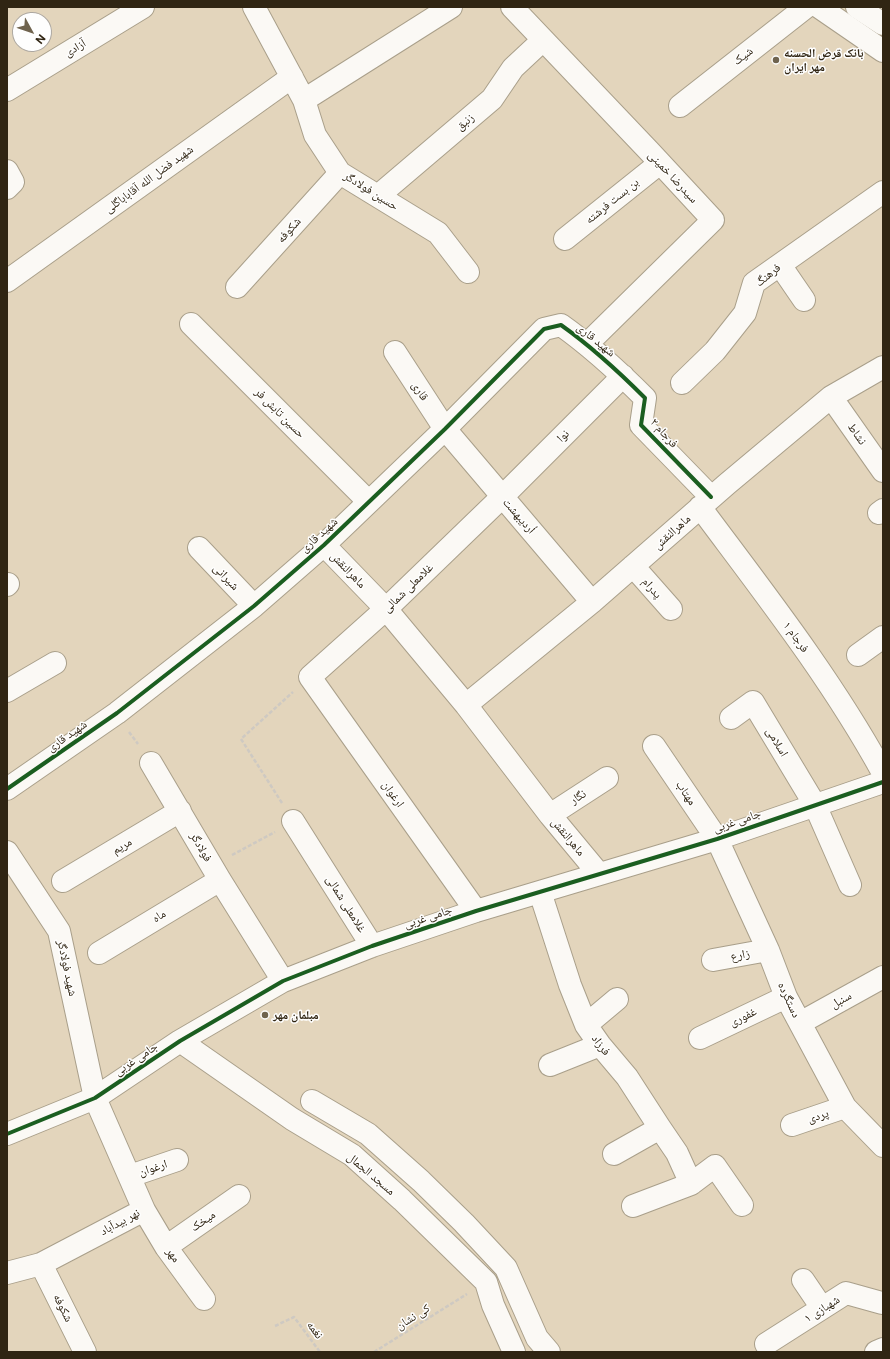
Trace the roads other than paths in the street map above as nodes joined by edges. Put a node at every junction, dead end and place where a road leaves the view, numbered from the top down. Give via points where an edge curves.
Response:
1 (143, 7) edge
2 (254, 7) edge
3 (452, 7) edge
4 (512, 7) edge
5 (806, 7) edge
6 (819, 7) edge
7 (857, 7) edge
8 (883, 24) edge
9 (543, 40) junction
10 (882, 48) edge
11 (292, 77) junction
12 (7, 90) edge
13 (304, 100) junction
14 (680, 106) dead end
15 (660, 163) junction
16 (7, 171) edge
17 (340, 173) junction
18 (7, 188) edge
19 (883, 192) edge
20 (378, 196) junction
21 (565, 239) dead end
22 (780, 265) junction
23 (468, 272) dead end
24 (7, 281) edge
25 (237, 287) dead end
26 (804, 300) dead end
27 (191, 324) dead end
28 (587, 344) junction
29 (395, 352) dead end
30 (883, 367) edge
31 (624, 376) junction
32 (682, 383) dead end
33 (831, 397) junction
34 (445, 429) junction
35 (883, 471) edge
36 (502, 496) junction
37 (369, 502) junction
38 (706, 502) junction
39 (324, 545) junction
40 (199, 548) dead end
41 (633, 566) junction
42 (592, 602) junction
43 (254, 606) junction
44 (386, 609) junction
45 (670, 609) dead end
46 (883, 637) edge
47 (858, 655) dead end
48 (55, 663) dead end
49 (310, 677) joint
50 (7, 691) edge
51 (466, 705) junction
52 (731, 718) dead end
53 (654, 746) dead end
54 (151, 763) road end
55 (883, 773) edge
56 (607, 778) dead end
57 (883, 782) edge
58 (7, 789) edge
59 (815, 805) junction
60 (180, 812) junction
61 (550, 815) junction
62 (293, 821) road end
63 (717, 839) junction
64 (7, 852) edge
65 (216, 873) junction
66 (598, 874) junction
67 (14, 879) edge
68 (63, 882) dead end
69 (850, 885) dead end
70 (540, 892) junction
71 (476, 911) junction
72 (372, 946) junction
73 (768, 950) junction
74 (99, 953) dead end
75 (713, 960) dead end
76 (883, 977) edge
77 (283, 981) junction
78 (786, 996) junction
79 (617, 999) dead end
80 (800, 1022) junction
81 (586, 1025) junction
82 (700, 1038) dead end
83 (180, 1041) junction
84 (600, 1045) junction
85 (550, 1064) dead end
86 (95, 1098) junction
87 (312, 1101) dead end
88 (845, 1107) junction
89 (792, 1124) dead end
90 (660, 1128) junction
91 (7, 1134) edge
92 (883, 1146) edge
93 (614, 1154) dead end
94 (177, 1160) dead end
95 (130, 1176) junction
96 (692, 1184) junction
97 (239, 1196) dead end
98 (742, 1205) dead end
99 (633, 1206) dead end
100 (144, 1210) junction
101 (166, 1247) junction
102 (41, 1264) junction
103 (7, 1274) edge
104 (803, 1280) dead end
105 (204, 1299) dead end
106 (883, 1303) edge
107 (822, 1308) junction
108 (766, 1344) dead end
109 (543, 1345) edge
110 (883, 1349) edge
111 (85, 1352) edge
112 (514, 1352) edge
113 (517, 1352) edge
114 (876, 1352) edge

1 - 12 street, آزادی
2 - 11 street, حسین فولادگر
3 - 13 street
4 - 9 street, سیدرضا خمینی
5 - 14 street, شیک
6 - 10 street
7 - 8 street
9 - 15 street, سیدرضا خمینی
9 - 20 street, زنبق via 513,68 492,99
11 - 13 street, حسین فولادگر
11 - 24 street, شهید فضل الله آقاباباگلی
13 - 17 street, حسین فولادگر via 315,135
15 - 21 street, بن بست فرشته
15 - 28 street, سیدرضا خمینی via 713,220
16 - 18 street via 13,182
17 - 20 street, حسین فولادگر
17 - 25 street, شکوفه
19 - 22 street, فرهنگ
20 - 23 street, حسین فولادگر via 438,233
22 - 26 street
22 - 32 street, فرهنگ via 754,283 745,313 715,351
27 - 37 street, حسین تابش فر
28 - 31 street, شهید قاری
28 - 34 street, شهید قاری via 561,325 544,329
29 - 34 street, قاری
30 - 33 street, ماهرالنقش
31 - 36 street, نوا
31 - 38 street, فرجام ۲ via 645,398 641,426
33 - 35 street, نشاط
33 - 38 street, ماهرالنقش
34 - 36 street, اُردیبهشت
34 - 37 street, شهید قاری
36 - 42 street, اُردیبهشت
36 - 44 street, غلامعلی شمالی
37 - 39 street, شهید قاری
38 - 41 street, ماهرالنقش
38 - 55 street, فرجام ۱ via 862,735
39 - 43 street, شهید قاری
39 - 44 street, ماهرالنقش
40 - 43 street, شیرانی
41 - 42 street, ماهرالنقش
41 - 45 street, پدرام
42 - 51 street, ماهرالنقش
43 - 58 street, شهید قاری via 117,714
44 - 49 street, غلامعلی شمالی
44 - 51 street, ماهرالنقش
46 - 47 street
48 - 50 street
49 - 71 street, ارغوان
51 - 61 street, ماهرالنقش
52 - 59 street, اسلامی via 753,702
53 - 63 street, مهتاب
54 - 60 street, فولادگر
56 - 61 street, نگار
57 - 59 street, جامی غربی
59 - 63 street, جامی غربی
59 - 69 street
60 - 65 street, فولادگر
60 - 68 street, مریم
61 - 66 street, ماهرالنقش
62 - 72 street, غلامعلی شمالی
63 - 66 street, جامی غربی
63 - 73 street, دستگرده
64 - 67 street, شهید فولادگر
65 - 74 street, ماه
65 - 77 street, فولادگر
66 - 70 street, جامی غربی
67 - 86 street, شهید فولادگر via 59,931
70 - 71 street, جامی غربی
70 - 81 street, فرزاد via 570,985
71 - 72 street, جامی غربی
72 - 77 street, جامی غربی
73 - 75 street, زارع
73 - 78 street, دستگرده
76 - 80 street, سنبل
77 - 83 street, جامی غربی
78 - 80 street, دستگرده
78 - 82 street, غفوری
79 - 81 street
80 - 88 street, دستگرده
81 - 84 street, فرزاد
83 - 86 street, جامی غربی
83 - 112 street, مسجد الجمال via 292,1119 352,1156 402,1200 486,1282 493,1305
84 - 85 street
84 - 90 street, فرزاد via 626,1077
86 - 91 street, جامی غربی
86 - 95 street, نهر بیدآباد
87 - 109 street via 368,1134 464,1223 506,1268
88 - 89 street, پردی
88 - 92 street, دستگرده
90 - 93 street
90 - 96 street, فرزاد via 677,1153
94 - 95 street, ارغوان
95 - 100 street, نهر بیدآباد
96 - 98 street via 715,1166
96 - 99 street
97 - 101 street, میخک
100 - 101 street, مهر
100 - 102 street, نهر بیدآباد
101 - 105 street, مهر
102 - 103 street, نهر بیدآباد
102 - 111 street, شکوفه
104 - 107 street
106 - 107 street, شهبازی ۱ via 846,1293
107 - 108 street, شهبازی ۱
109 - 113 street
110 - 114 street

